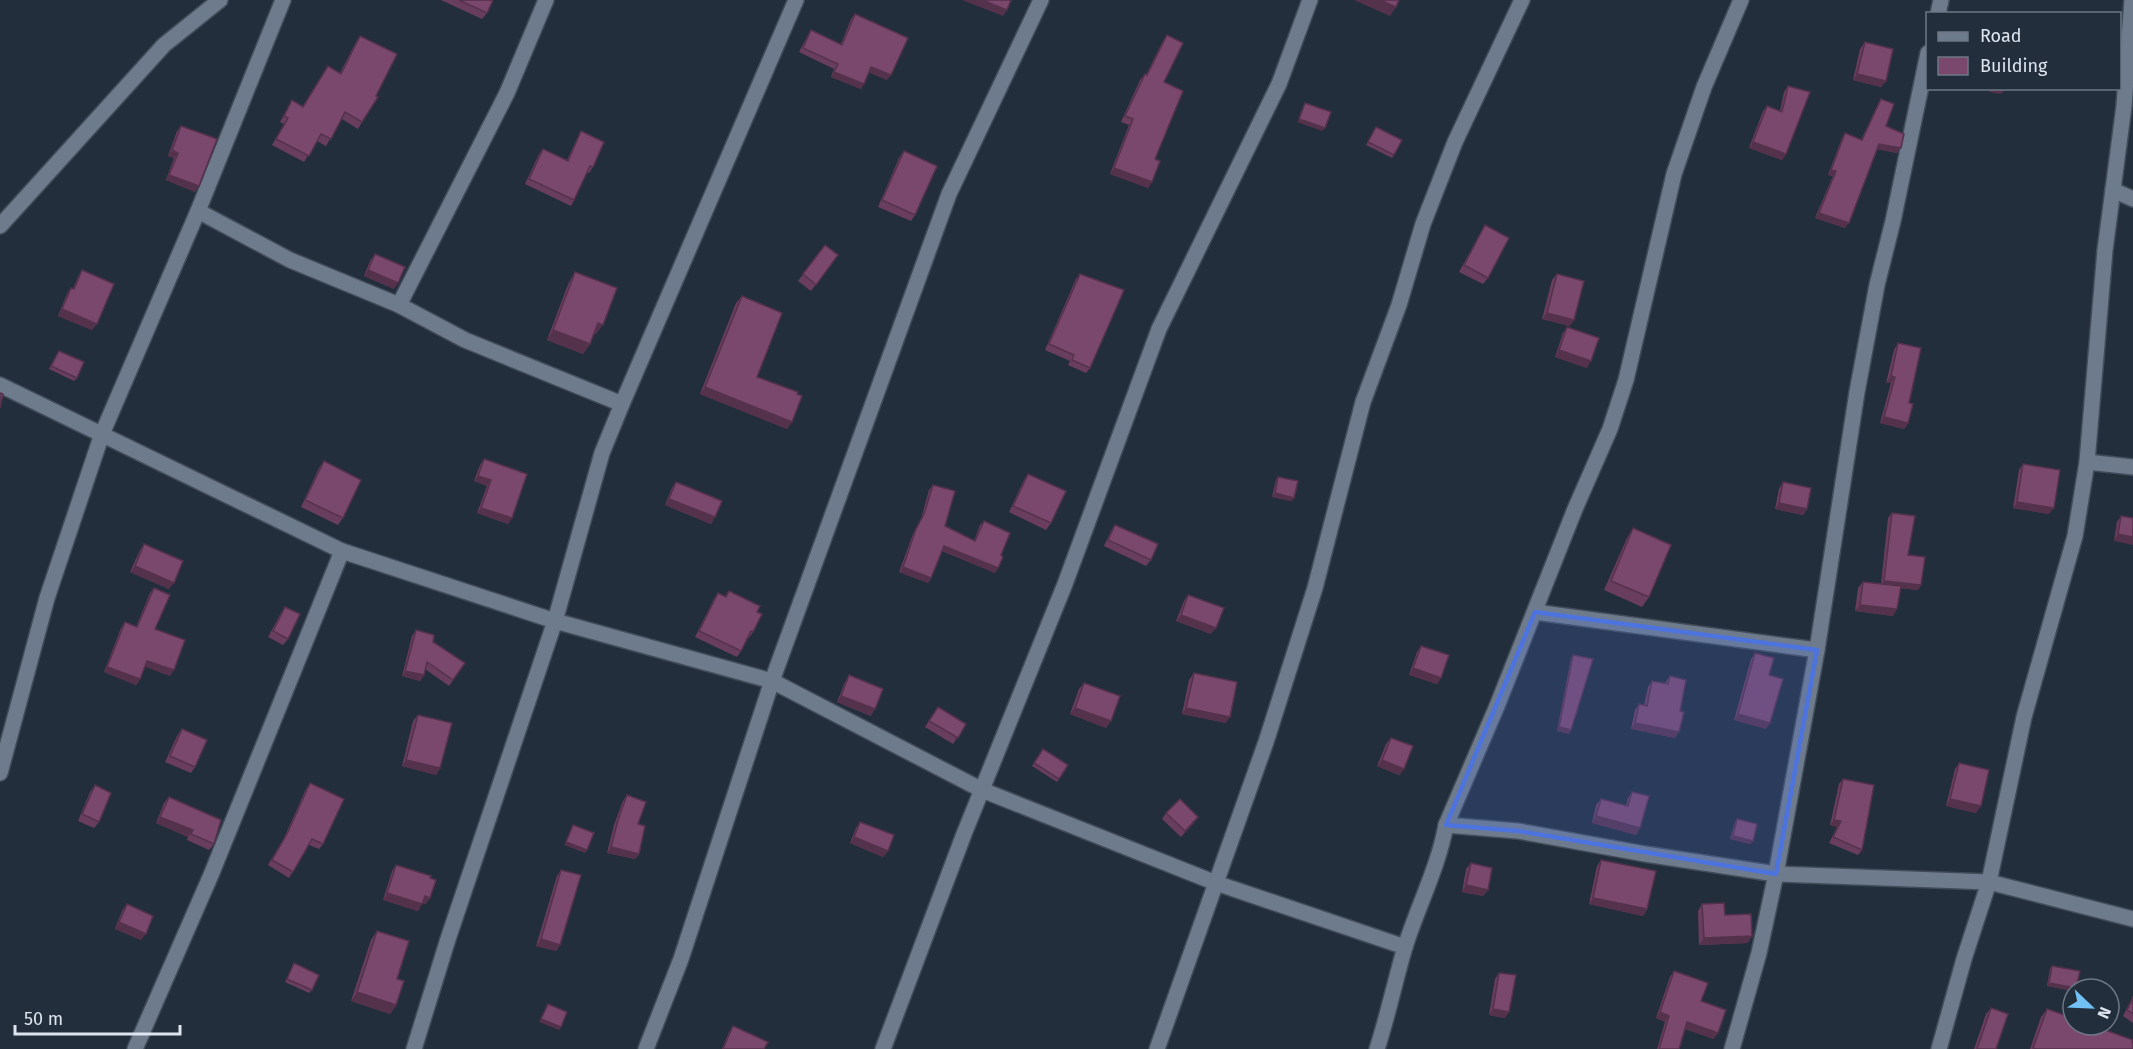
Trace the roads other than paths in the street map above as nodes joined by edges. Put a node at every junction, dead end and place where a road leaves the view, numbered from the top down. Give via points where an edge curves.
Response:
1 (220, 0) edge
2 (283, 0) edge
3 (546, 0) edge
4 (796, 0) edge
5 (1041, 0) edge
6 (1310, 0) edge
7 (1522, 0) edge
8 (1741, 0) edge
9 (2132, 0) edge
10 (1926, 63) edge
11 (2113, 190) junction
12 (2133, 199) edge
13 (198, 211) junction
14 (0, 226) edge
15 (399, 305) junction
16 (0, 386) edge
17 (622, 404) junction
18 (102, 434) junction
19 (2087, 462) junction
20 (2133, 467) edge
21 (342, 551) junction
22 (1535, 612) junction
23 (555, 621) junction
24 (1817, 650) junction
25 (772, 681) junction
26 (0, 773) edge
27 (982, 790) junction
28 (1446, 825) junction
29 (1776, 874) junction
30 (1989, 882) junction
31 (1216, 883) junction
32 (2133, 919) edge
33 (1405, 947) junction
34 (135, 1049) edge
35 (414, 1049) edge
36 (646, 1049) edge
37 (883, 1049) edge
38 (1157, 1049) edge
39 (1377, 1049) edge
40 (1732, 1049) edge
41 (1939, 1049) edge

1 - 14 street via 164,45
2 - 13 street
3 - 15 street via 507,93
4 - 17 street
5 - 25 street via 949,194
6 - 27 street via 1279,84 1159,329 1065,585
7 - 31 street via 1455,142 1423,224 1399,305 1363,402 1315,588
8 - 22 street via 1704,87 1674,174 1626,380 1610,429
9 - 11 street
10 - 24 street via 1857,392
11 - 12 street
11 - 19 street
13 - 15 street via 290,260
13 - 18 street
15 - 17 street via 465,340
16 - 18 street
17 - 23 street via 602,453
18 - 21 street
18 - 26 street via 48,598
19 - 20 street
19 - 30 street via 2075,536 2025,717
21 - 23 street
21 - 34 street via 212,875
22 - 24 street
22 - 28 street
23 - 25 street
23 - 35 street
24 - 29 street
25 - 27 street
25 - 36 street via 681,959
27 - 31 street
27 - 37 street
28 - 29 street via 1518,831
28 - 33 street
29 - 30 street
29 - 40 street
30 - 32 street
30 - 41 street
31 - 33 street
31 - 38 street
33 - 39 street

